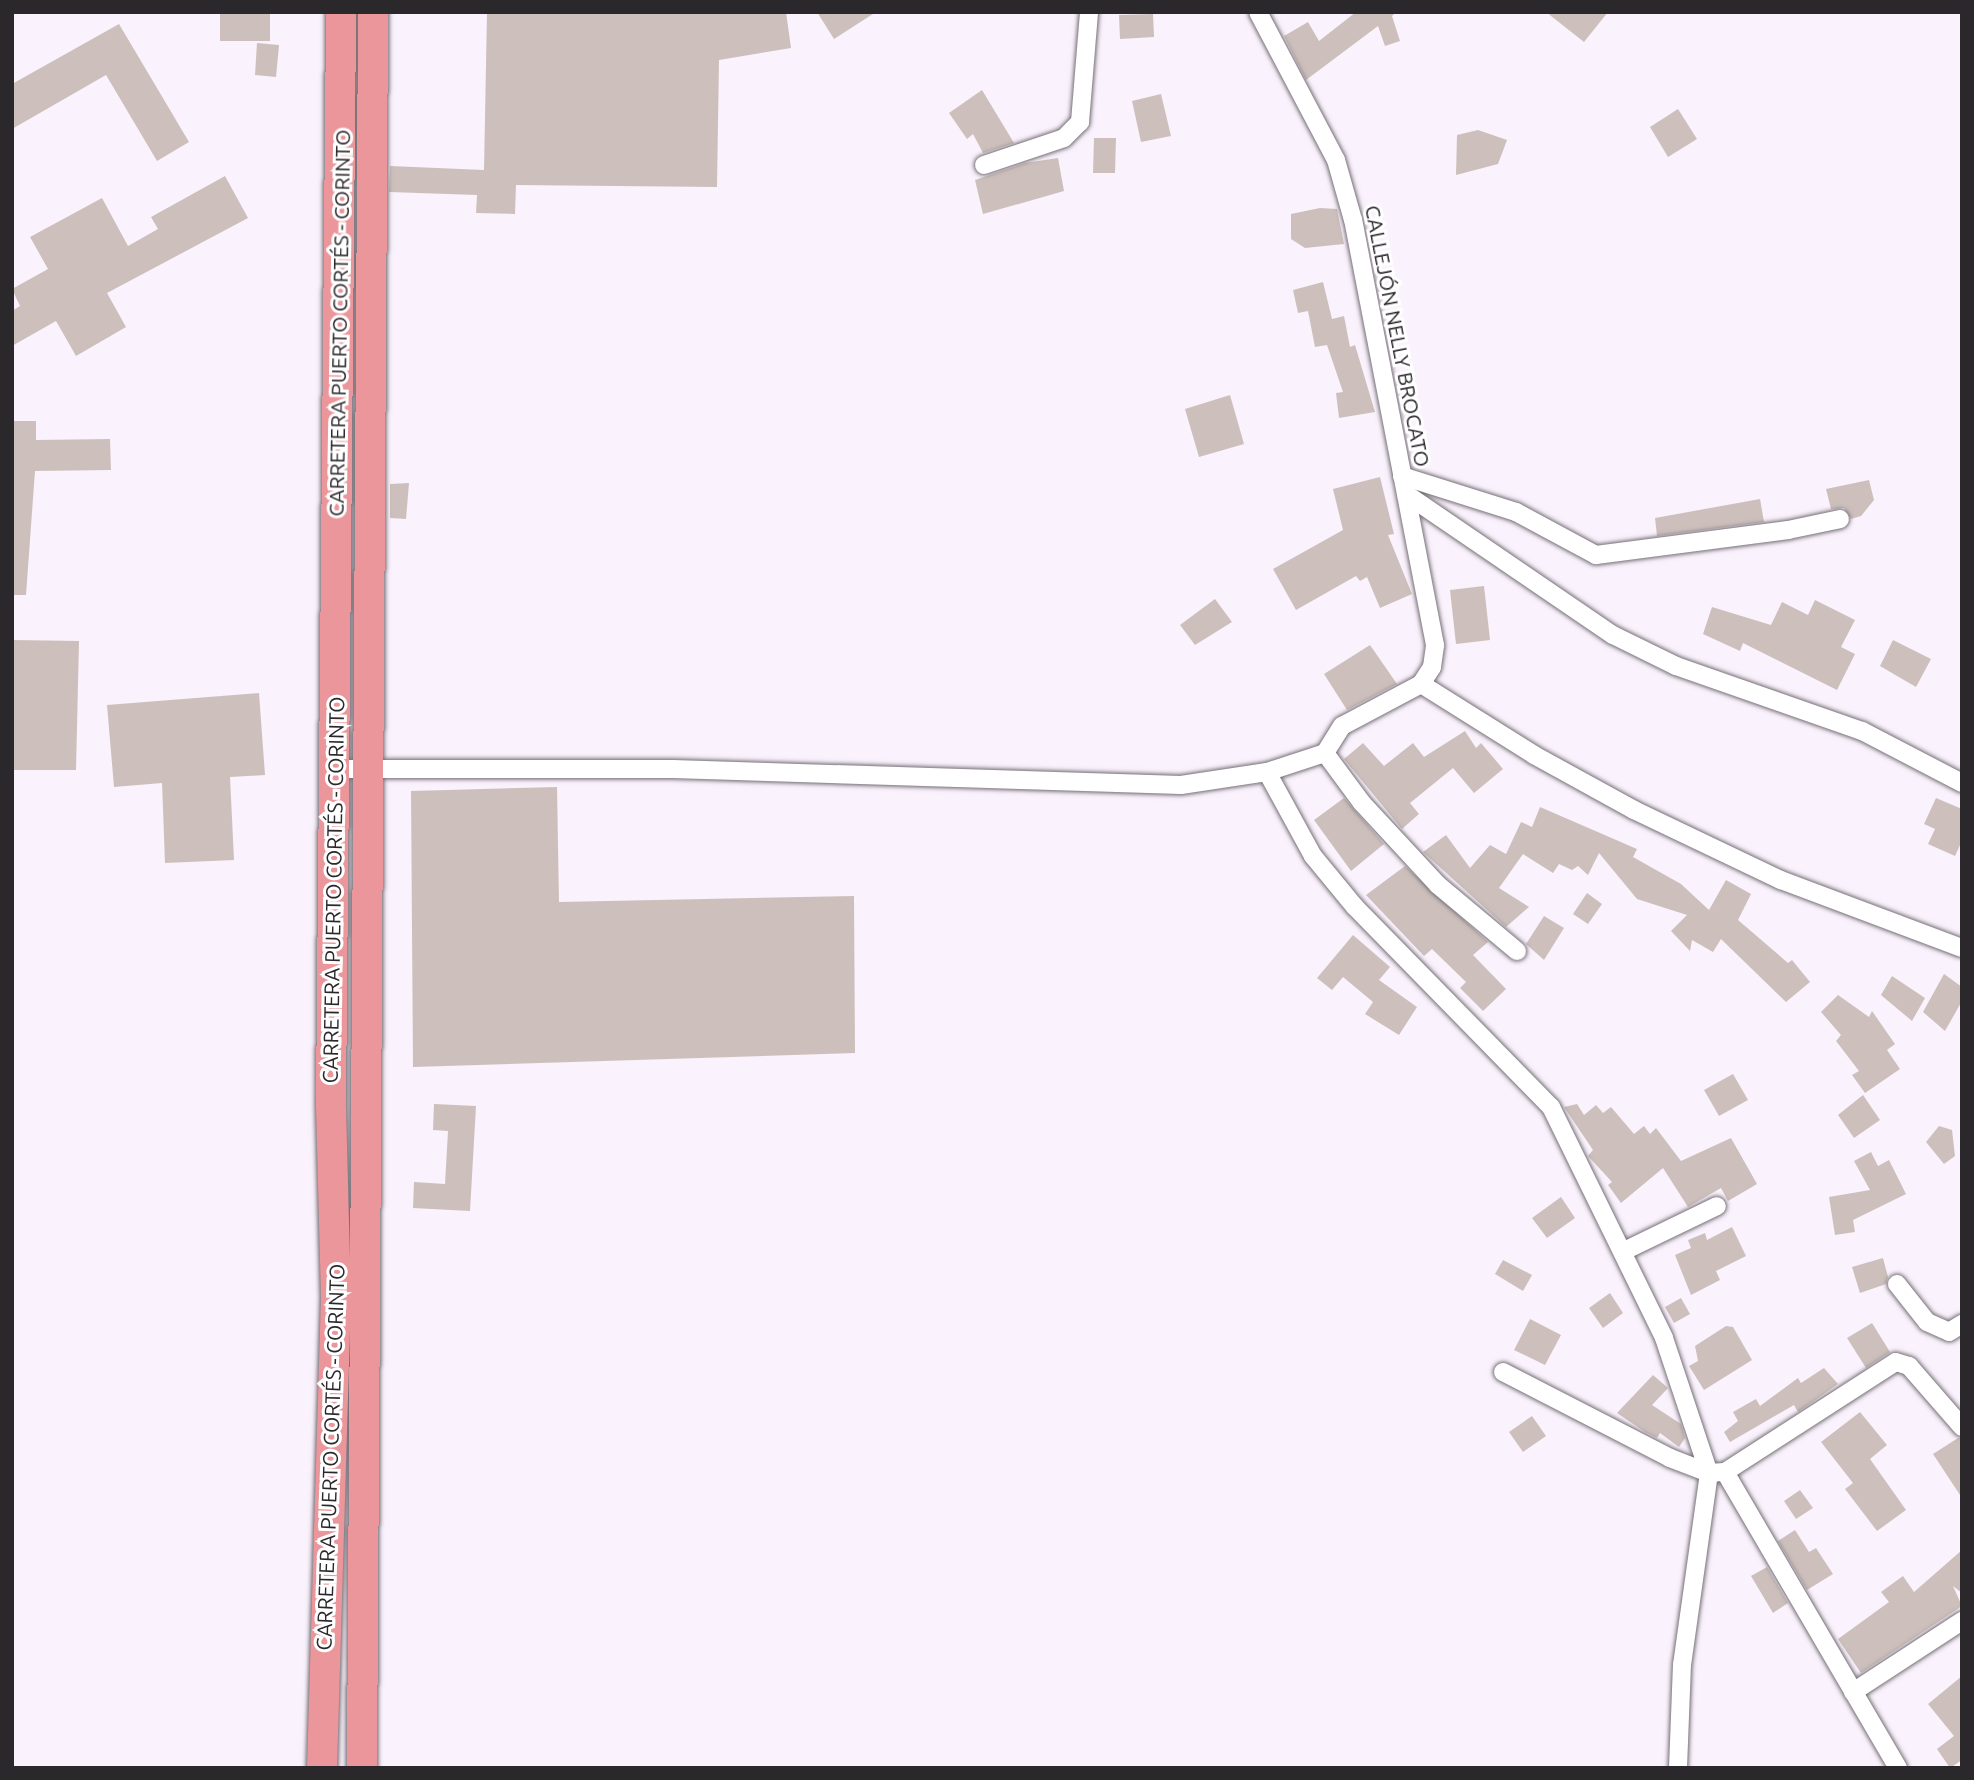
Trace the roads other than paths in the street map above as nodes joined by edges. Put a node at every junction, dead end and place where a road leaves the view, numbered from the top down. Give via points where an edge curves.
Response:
1 (341, 12) edge
2 (373, 12) edge
3 (1088, 12) edge
4 (1259, 13) edge
5 (341, 118) junction
6 (373, 125) junction
7 (984, 165) dead end
8 (1404, 485) junction
9 (1840, 519) dead end
10 (1421, 684) junction
11 (1325, 754) junction
12 (335, 769) junction
13 (368, 771) junction
14 (1267, 772) junction
15 (1962, 783) edge
16 (1962, 948) edge
17 (1517, 951) dead end
18 (1717, 1206) dead end
19 (1624, 1251) junction
20 (1897, 1284) dead end
21 (1962, 1324) edge
22 (1503, 1372) dead end
23 (1958, 1416) edge
24 (1717, 1473) junction
25 (1962, 1621) edge
26 (1853, 1692) junction
27 (322, 1768) edge
28 (362, 1768) edge
29 (1678, 1768) edge
30 (1898, 1768) edge

1 - 5 highway, CARRETERA PUERTO CORTÉS - CORINTO
2 - 6 highway, CARRETERA PUERTO CORTÉS - CORINTO
3 - 7 street via 1080,122 1064,138
4 - 8 street, CALLEJÓN NELLY BROCATO via 1336,160 1353,220
5 - 6 highway
5 - 12 highway, CARRETERA PUERTO CORTÉS - CORINTO
6 - 13 highway, CARRETERA PUERTO CORTÉS - CORINTO
8 - 9 street via 1516,512 1596,555
8 - 10 street, CALLEJÓN NELLY BROCATO via 1435,645 1432,667
8 - 15 street via 1613,635 1676,666 1862,731
10 - 11 street via 1342,726
10 - 16 street via 1534,755 1634,810 1781,880
11 - 14 street
11 - 17 street via 1362,803 1438,885
12 - 13 street
12 - 27 highway, CARRETERA PUERTO CORTÉS - CORINTO via 331,1101 336,1298
13 - 14 street via 673,769 1181,785
13 - 28 highway, CARRETERA PUERTO CORTÉS - CORINTO via 371,980
14 - 19 street via 1313,856 1355,908 1550,1107
18 - 19 street
19 - 24 street
20 - 21 street via 1927,1322 1949,1332
22 - 24 street via 1670,1458
23 - 24 street via 1909,1366 1896,1362
24 - 26 street
24 - 29 street via 1682,1664
25 - 26 street
26 - 30 street

